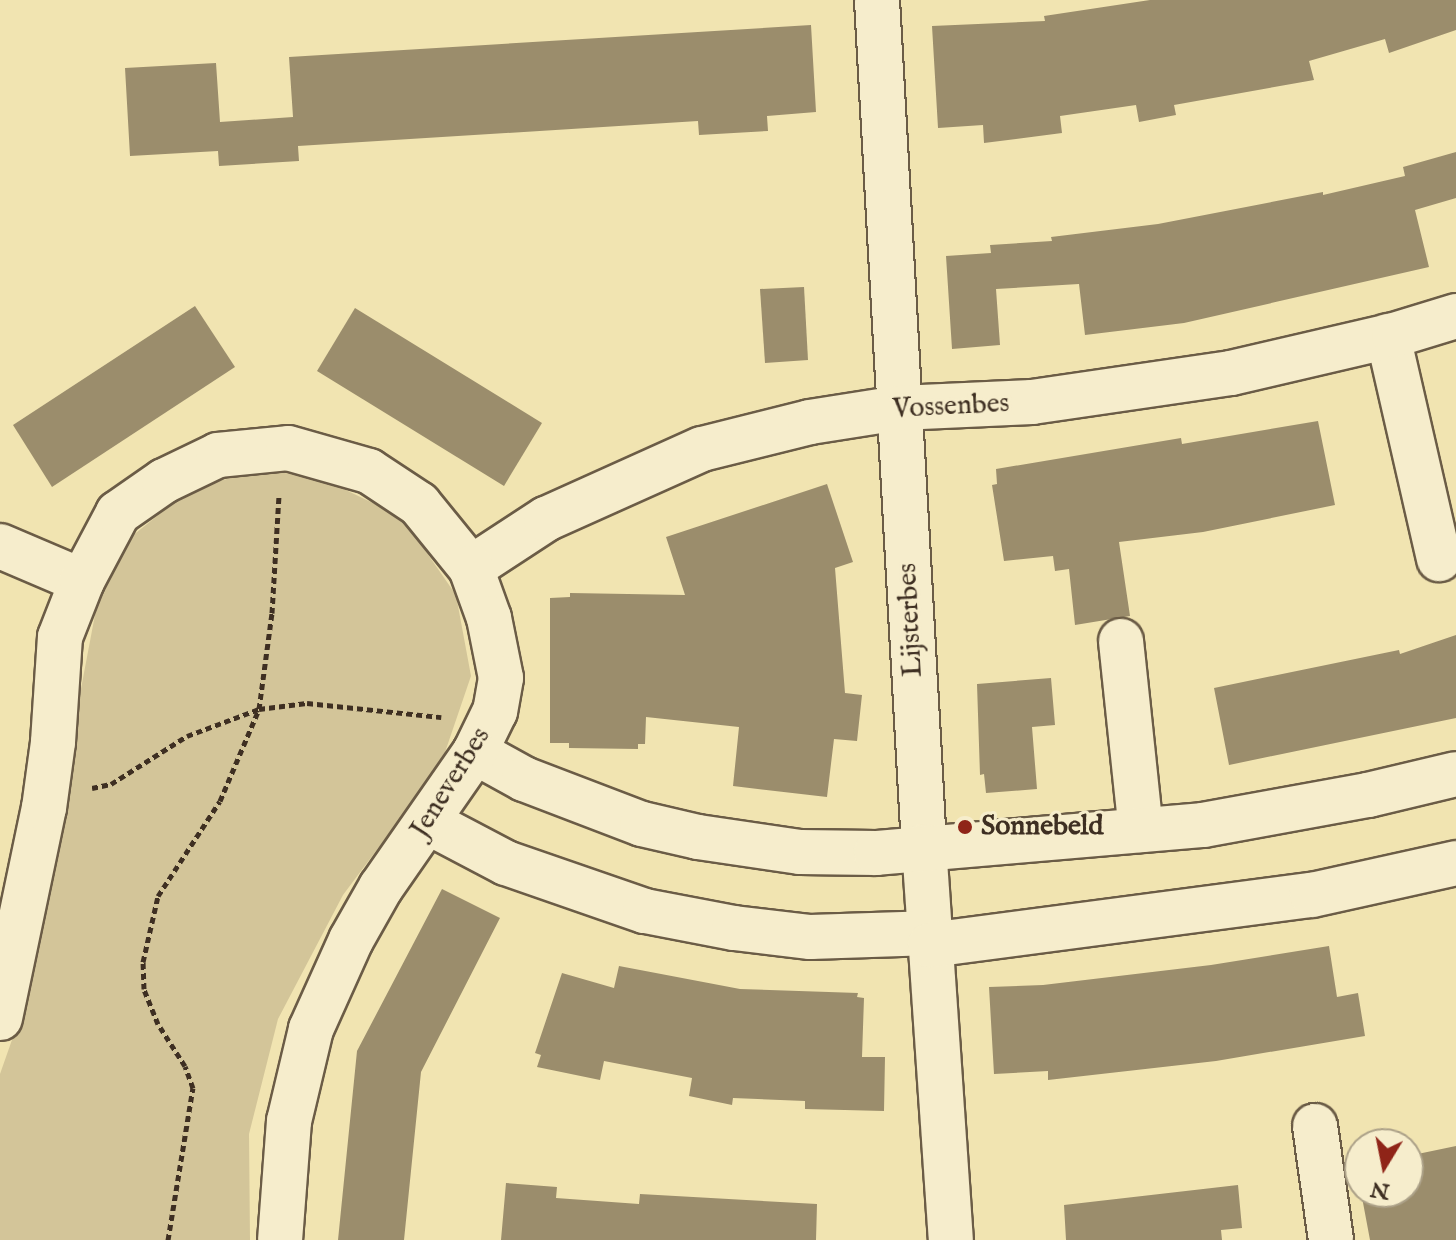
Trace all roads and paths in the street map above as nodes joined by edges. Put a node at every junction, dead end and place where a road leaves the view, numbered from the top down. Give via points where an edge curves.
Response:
1 (877, 0) edge
2 (1456, 316) edge
3 (1388, 336) junction
4 (899, 408) junction
5 (280, 449) junction
6 (0, 546) edge
7 (1439, 559) dead end
8 (471, 568) junction
9 (82, 581) junction
10 (1121, 641) dead end
11 (259, 709) junction
12 (482, 738) junction
13 (1456, 774) edge
14 (47, 785) junction
15 (428, 822) junction
16 (1141, 830) junction
17 (924, 846) junction
18 (1456, 863) edge
19 (930, 939) junction
20 (8, 953) edge
21 (0, 1018) edge
22 (1315, 1126) dead end
23 (168, 1240) edge
24 (280, 1240) edge
25 (951, 1240) edge
26 (1331, 1240) edge

1 - 4 street, Lijsterbes
2 - 3 street, Vossenbes
3 - 4 street, Vossenbes via 1231,373 1047,400
3 - 7 street
4 - 8 street, Vossenbes via 810,422 702,449 546,519
4 - 17 street, Lijsterbes
5 - 8 street, Jeneverbes via 369,471 419,504
5 - 9 street, Jeneverbes via 218,455 164,481 118,513
5 - 11 path via 273,599
6 - 9 street
8 - 12 street, Jeneverbes via 489,618 501,678 495,711
9 - 14 street, Jeneverbes via 60,637
10 - 16 street
11 - 12 path via 307,703
11 - 14 path via 187,736 111,784 86,789
11 - 23 path via 220,801 158,896 143,962 148,1001 193,1088
12 - 15 street, Jeneverbes
12 - 17 street via 571,799 642,824 800,852 876,853
13 - 16 street via 1203,825
14 - 20 street, Jeneverbes
15 - 19 street via 506,863 645,911 810,937
15 - 24 street, Jeneverbes via 351,940 311,1029 289,1121
16 - 17 street
17 - 19 street, Lijsterbes
18 - 19 street via 1312,895
19 - 25 street, Lijsterbes
20 - 21 street, Jeneverbes
22 - 26 street

